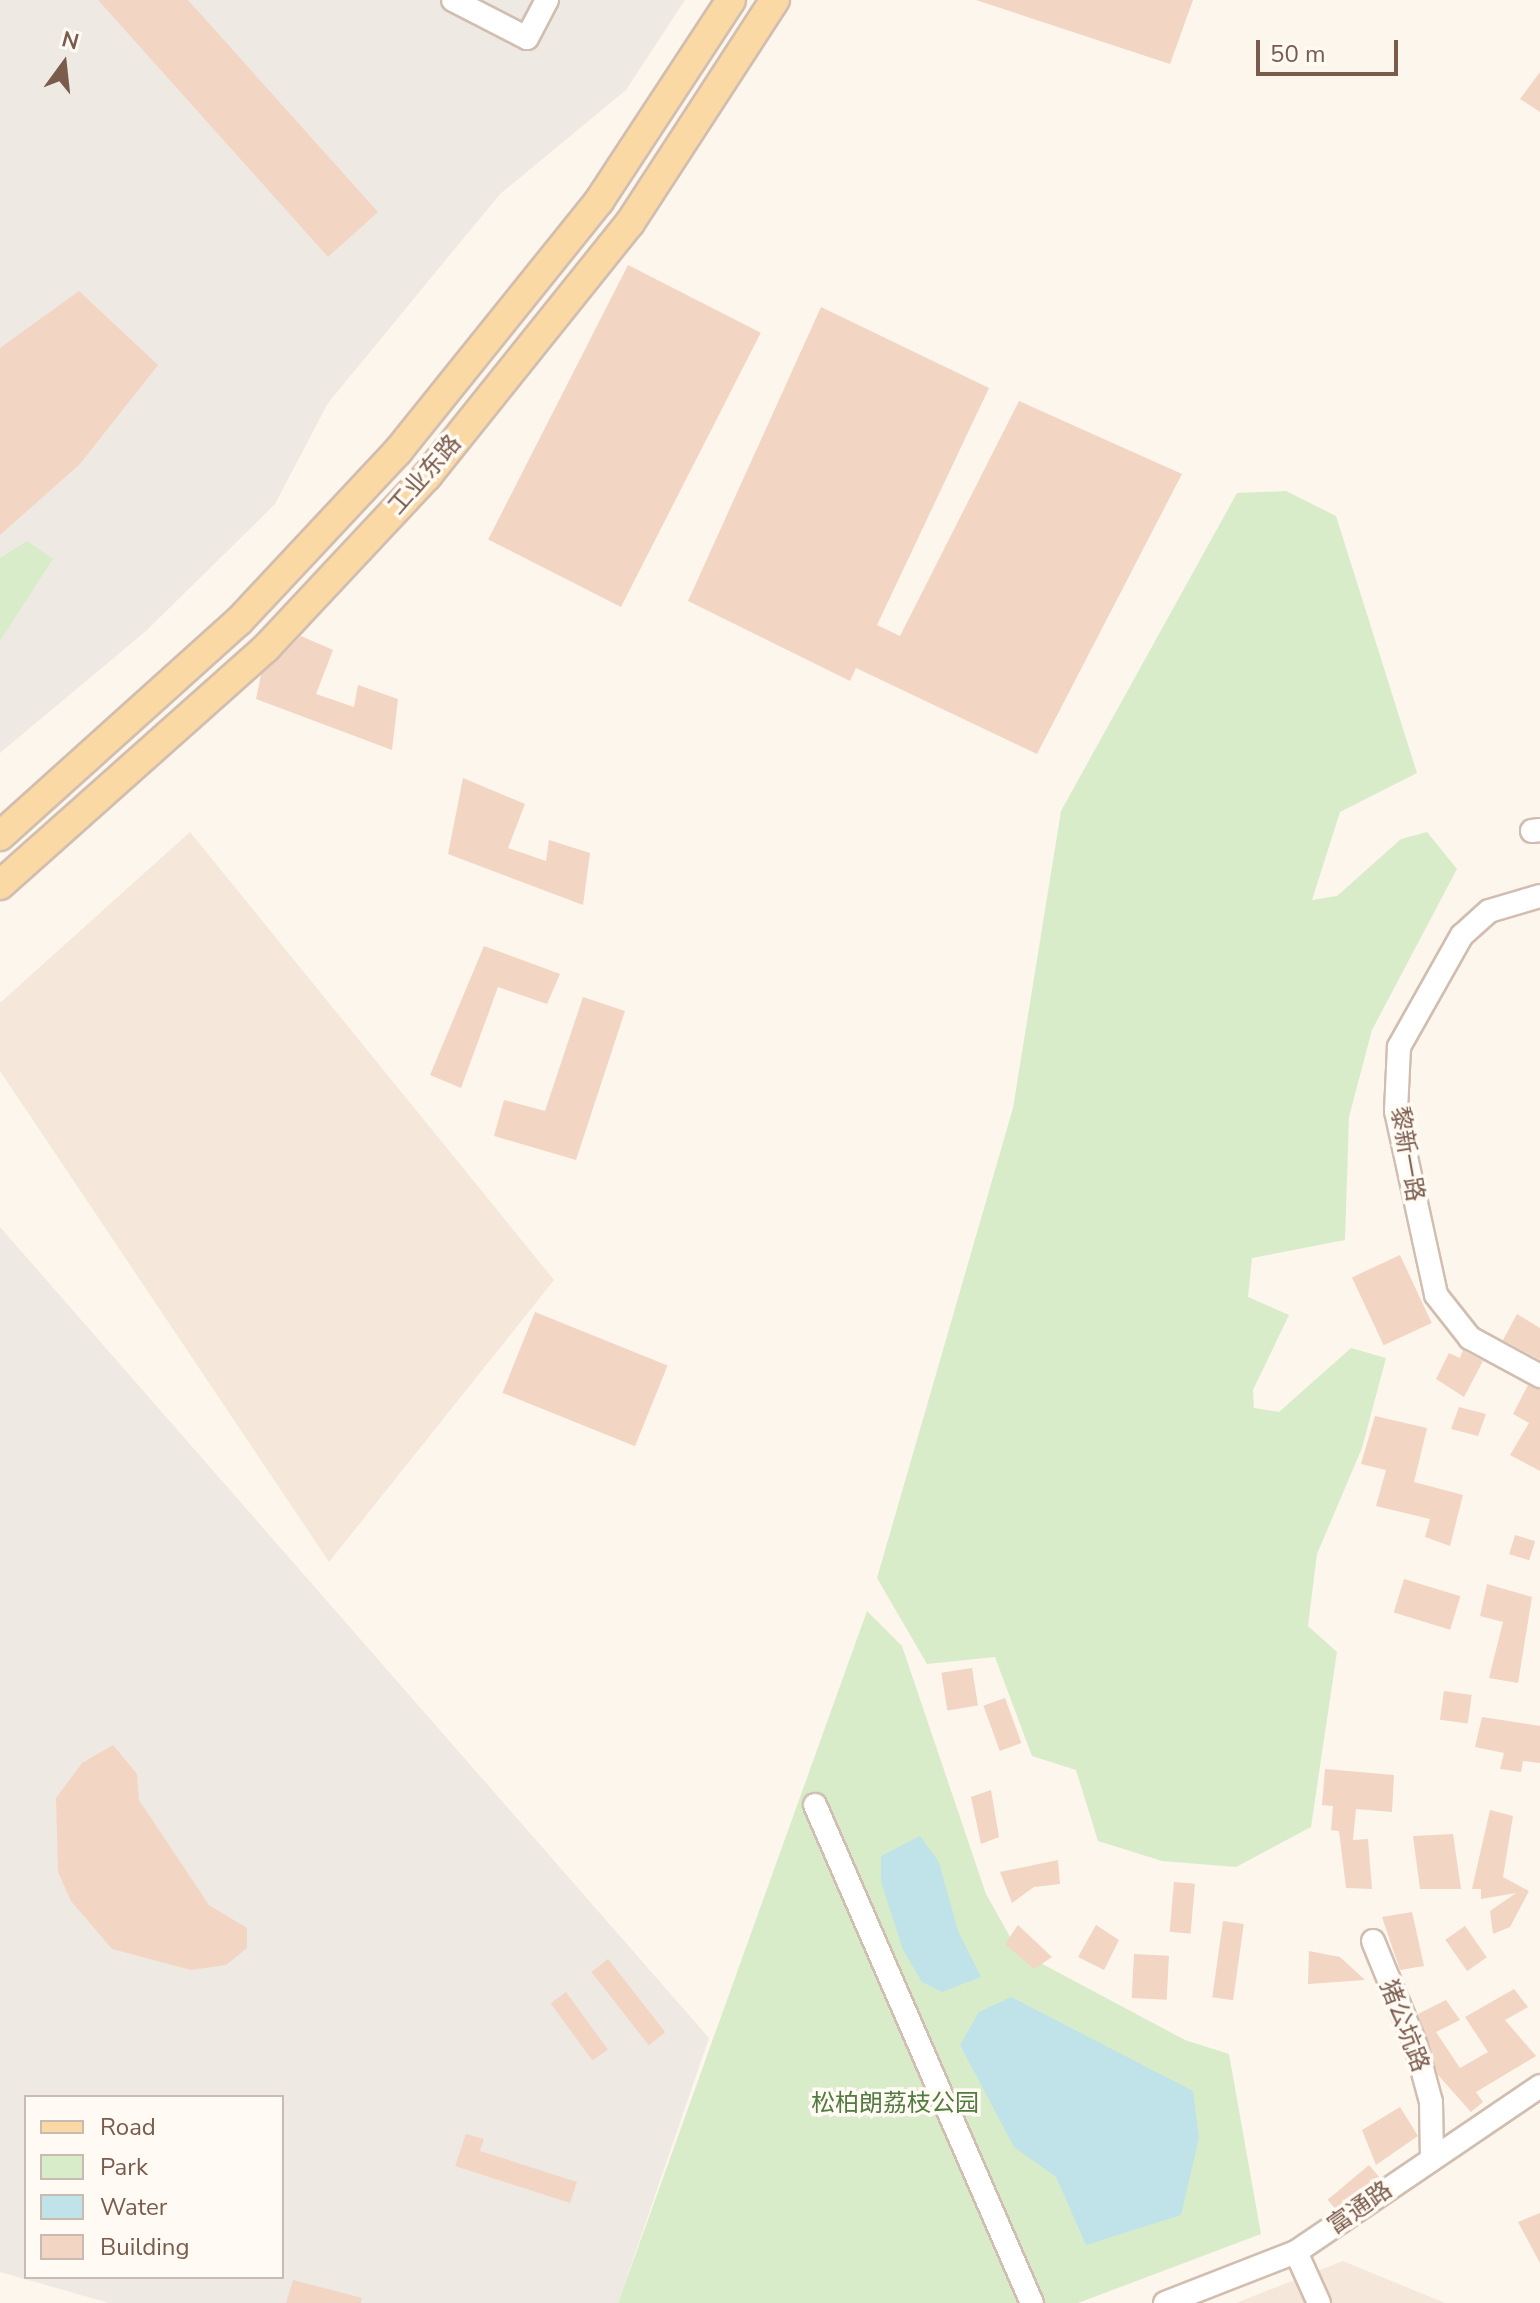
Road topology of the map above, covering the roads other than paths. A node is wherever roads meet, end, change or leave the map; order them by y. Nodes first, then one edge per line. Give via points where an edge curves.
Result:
1 (453, 0) edge
2 (547, 0) edge
3 (731, 0) edge
4 (775, 0) edge
5 (0, 836) edge
6 (0, 885) edge
7 (1540, 896) edge
8 (1540, 1376) edge
9 (815, 1805) dead end
10 (1373, 1941) dead end
11 (1540, 2086) edge
12 (1432, 2159) junction
13 (1296, 2252) junction
14 (1032, 2303) edge
15 (1165, 2303) edge
16 (1319, 2303) edge

1 - 2 street via 527,38
3 - 5 main road, 工业东路 via 599,201 398,451 239,621
4 - 6 main road, 工业东路 via 630,223 427,476 266,648
7 - 8 street, 黎新一路 via 1489,911 1462,935 1399,1047 1396,1111 1436,1295 1470,1338
9 - 14 street
10 - 12 street, 猪公坑路 via 1416,2043 1431,2102
11 - 12 street, 富通路
12 - 13 street, 富通路
13 - 15 street, 富通路
13 - 16 street

